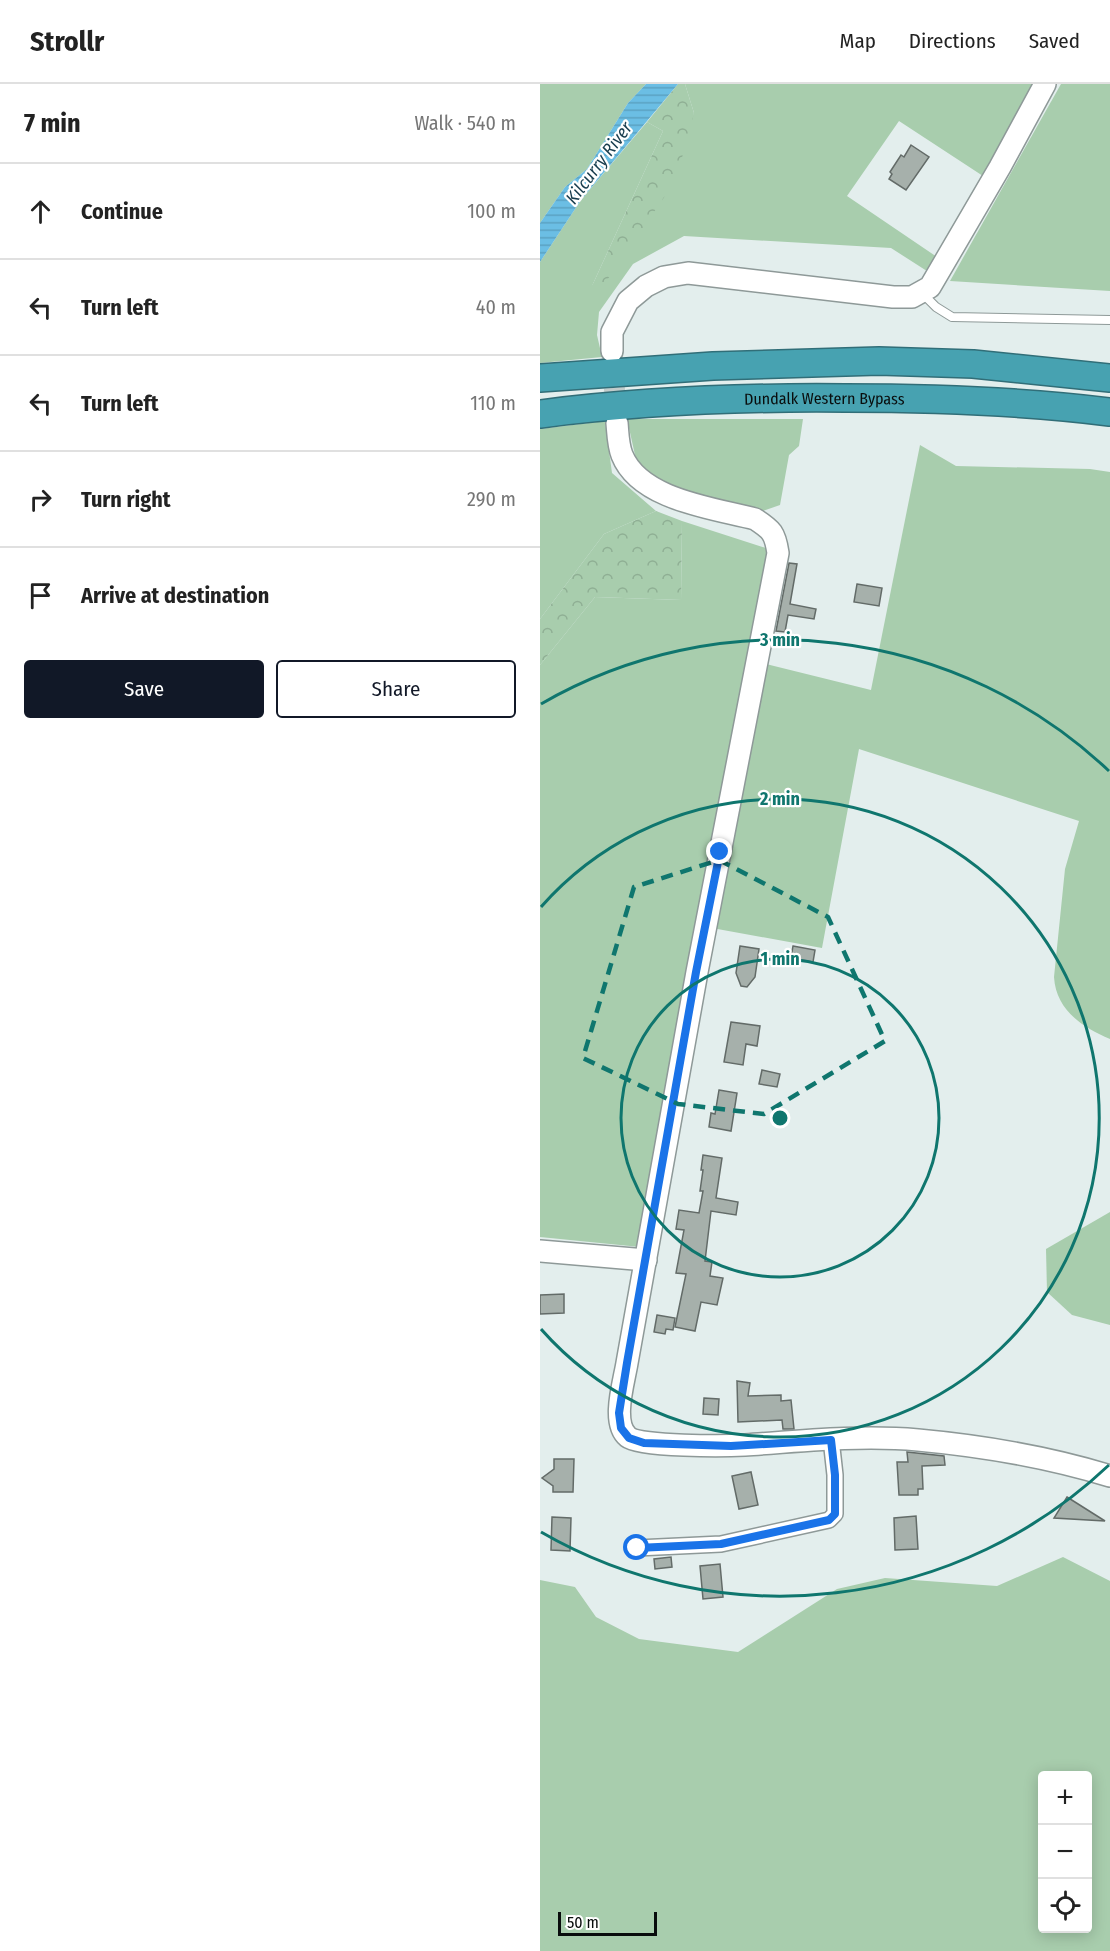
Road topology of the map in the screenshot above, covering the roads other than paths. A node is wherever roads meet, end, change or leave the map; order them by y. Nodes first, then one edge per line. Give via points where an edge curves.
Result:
1 (1046, 84) edge
2 (917, 294) junction
3 (1110, 320) edge
4 (612, 351) tunnel mouth
5 (540, 378) edge
6 (1110, 378) edge
7 (1110, 412) edge
8 (540, 414) edge
9 (617, 423) tunnel mouth
10 (540, 1251) edge
11 (646, 1260) junction
12 (831, 1440) junction
13 (1110, 1476) edge
14 (637, 1548) dead end

1 - 2 street via 936,278 930,287
2 - 3 lane via 952,317
2 - 4 street via 892,297 688,273 664,277 628,301 612,332
5 - 6 highway, Dundalk Western Bypass via 713,366 879,361 973,364
7 - 8 highway, Dundalk Western Bypass via 1022,403 779,397 598,406
9 - 11 street via 622,457 634,475 665,494 755,519 776,536 778,553 696,972
10 - 11 street
11 - 12 street via 619,1413 621,1428 629,1438 644,1443 731,1446
12 - 13 street via 916,1440 1009,1451
12 - 14 street via 835,1514 829,1520 721,1544

